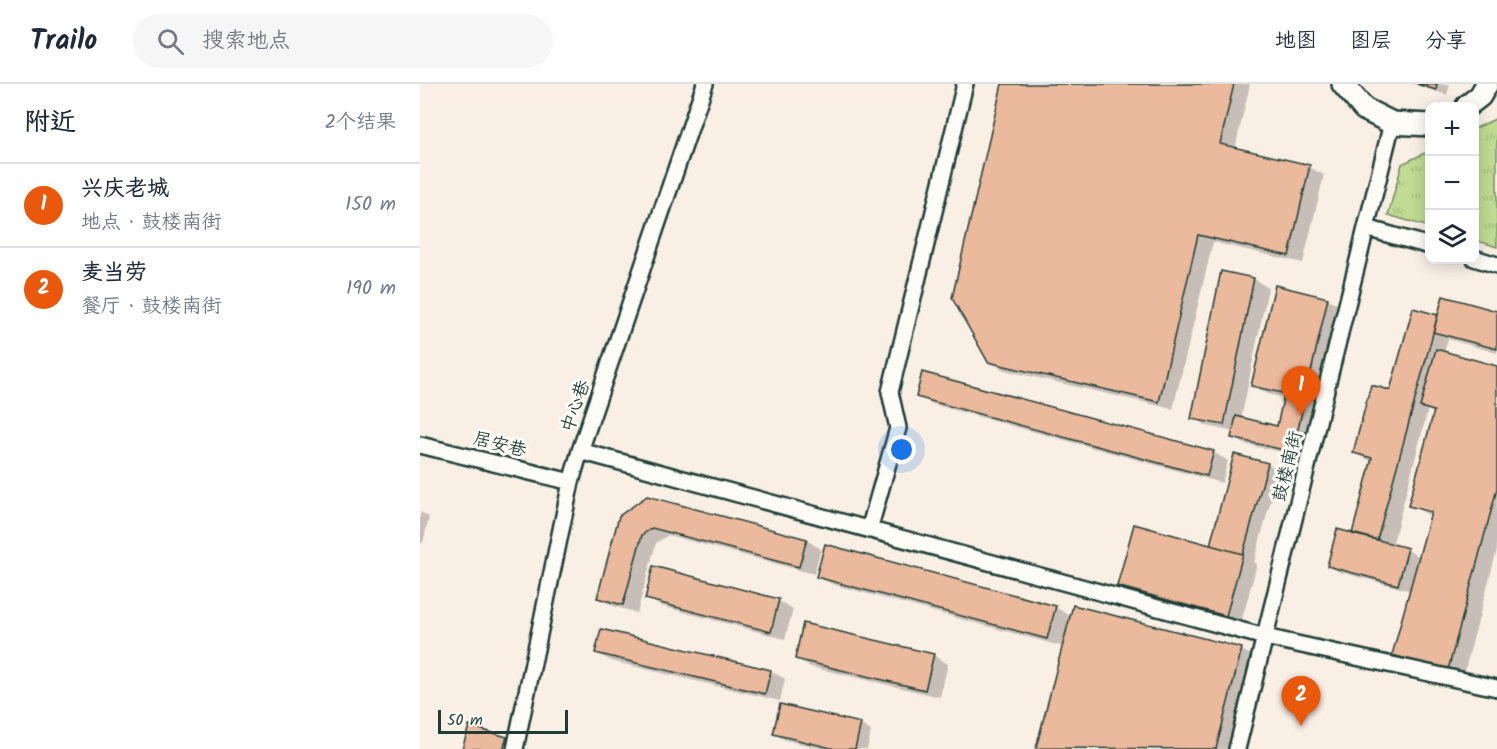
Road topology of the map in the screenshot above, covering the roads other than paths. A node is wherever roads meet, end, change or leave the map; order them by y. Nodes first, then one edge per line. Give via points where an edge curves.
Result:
1 (705, 84) edge
2 (965, 84) edge
3 (1344, 84) edge
4 (1487, 84) edge
5 (1472, 102) edge
6 (1392, 123) junction
7 (1425, 124) edge
8 (1366, 228) junction
9 (1425, 245) edge
10 (1479, 260) edge
11 (1497, 265) edge
12 (420, 445) edge
13 (580, 452) junction
14 (571, 482) junction
15 (869, 530) junction
16 (1265, 637) junction
17 (1497, 688) edge
18 (515, 749) edge
19 (1237, 749) edge

1 - 13 street, 中心巷
2 - 15 street via 890,392 898,428
3 - 6 main road via 1364,109
4 - 5 main road
6 - 7 main road
6 - 8 street, 鼓楼南街
8 - 9 street
8 - 16 street, 鼓楼南街
10 - 11 street
12 - 14 street, 居安巷
13 - 14 street, 中心巷
13 - 15 street
14 - 18 street, 中心巷
15 - 16 street
16 - 17 street
16 - 19 street, 鼓楼南街

